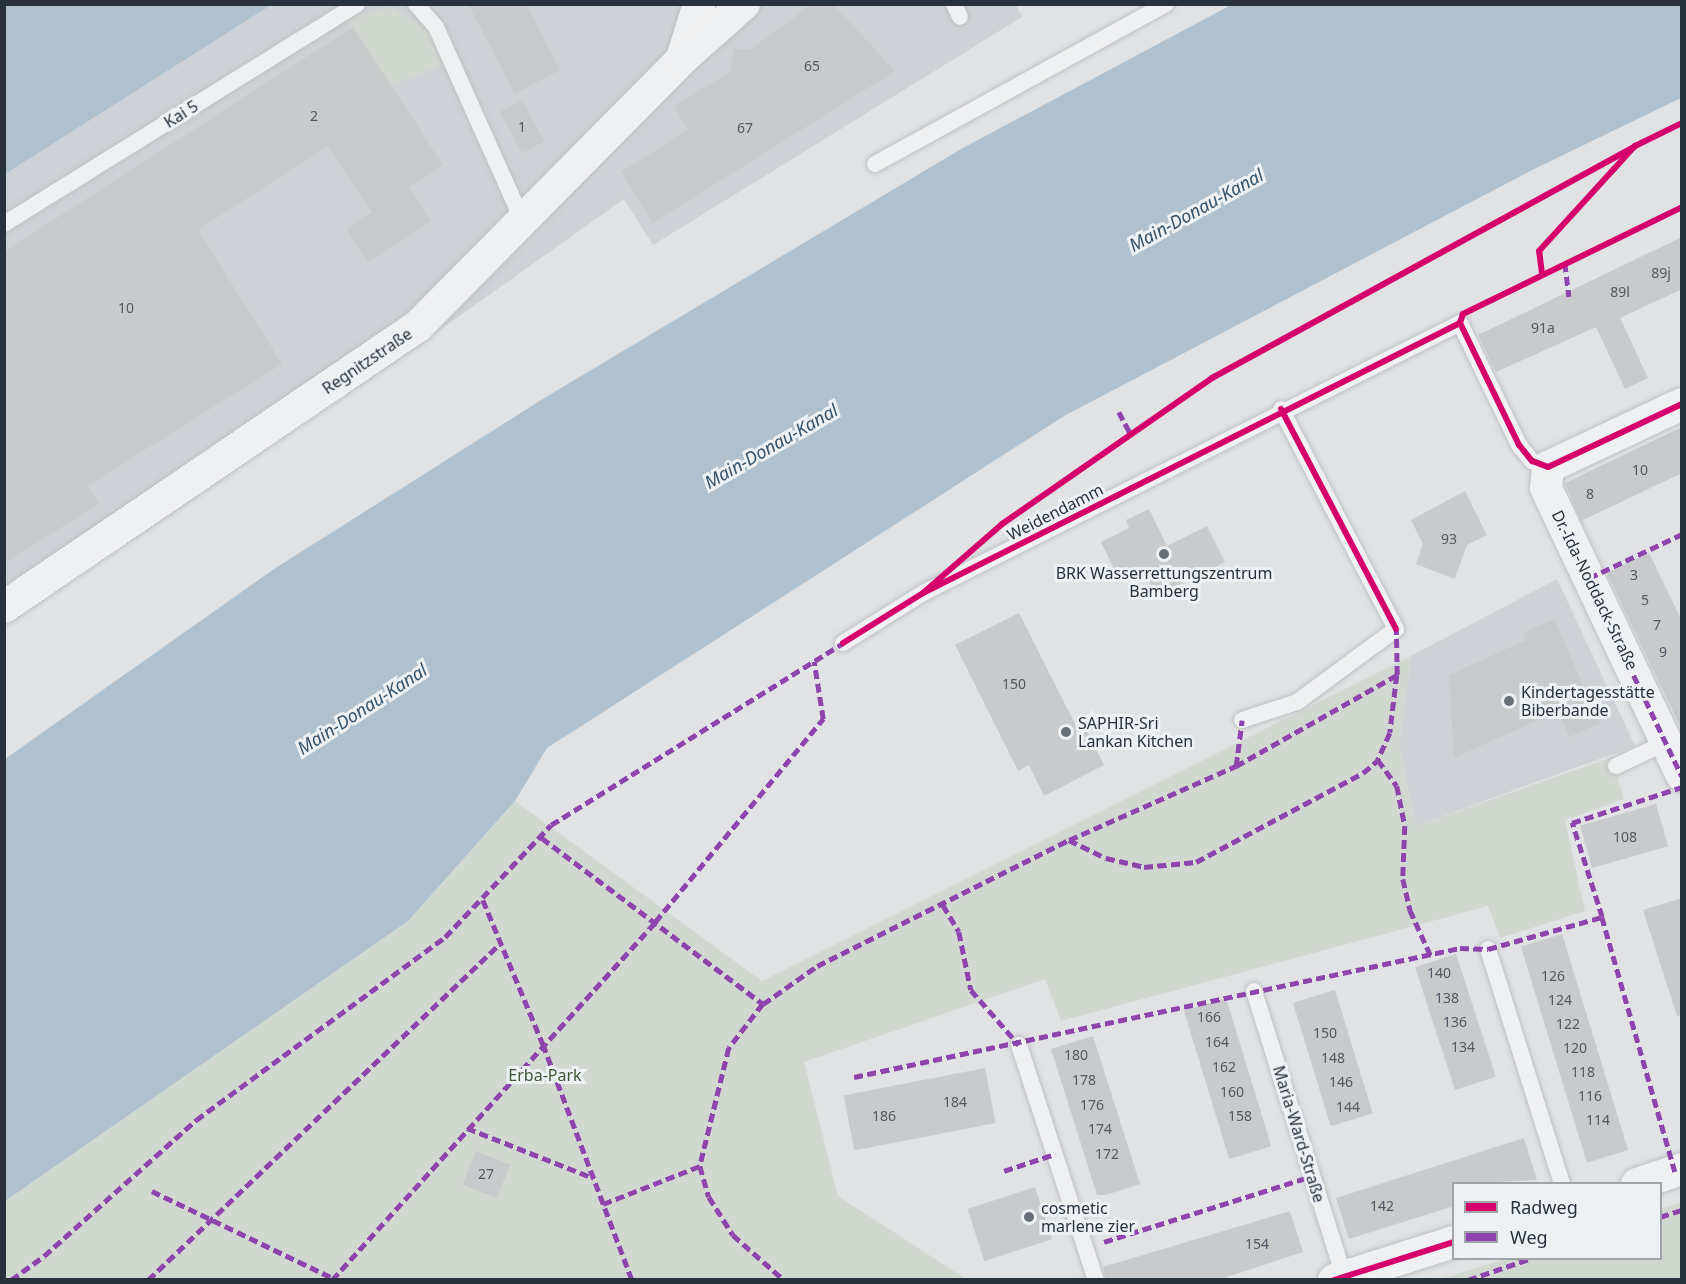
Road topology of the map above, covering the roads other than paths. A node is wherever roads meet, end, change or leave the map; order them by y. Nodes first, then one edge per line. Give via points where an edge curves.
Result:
1 (357, 4) edge
2 (416, 4) edge
3 (699, 4) edge
4 (744, 4) edge
5 (1166, 4) edge
6 (1154, 9) edge
7 (682, 59) junction
8 (875, 164) dead end
9 (4, 224) edge
10 (524, 224) junction
11 (1682, 404) edge
12 (1281, 409) junction
13 (1548, 467) junction
14 (4, 607) edge
15 (843, 643) dead end
16 (1242, 720) dead end
17 (1667, 742) junction
18 (1616, 766) dead end
19 (1682, 777) edge
20 (1488, 949) dead end
21 (1254, 991) dead end
22 (1019, 1045) dead end
23 (1682, 1169) edge
24 (1561, 1182) edge
25 (1643, 1182) edge
26 (1452, 1243) edge
27 (1339, 1278) edge
28 (1096, 1280) edge

1 - 9 lane, Kai 5
2 - 10 lane via 436,27
3 - 7 street, Regnitzstraße
4 - 7 street, Regnitzstraße
5 - 6 lane
6 - 8 lane
7 - 10 street, Regnitzstraße
10 - 14 street, Regnitzstraße via 418,326
11 - 13 street
12 - 13 lane, Weidendamm via 1460,323 1519,445 1532,461
12 - 15 lane, Weidendamm via 923,593
12 - 16 lane via 1396,629 1298,702
13 - 17 street, Dr.-Ida-Noddack-Straße via 1546,488
17 - 18 lane
17 - 19 street, Dr.-Ida-Noddack-Straße
20 - 24 lane
21 - 27 lane, Maria-Ward-Straße
22 - 28 lane
23 - 25 street
26 - 27 street, Maria-Ward-Straße

